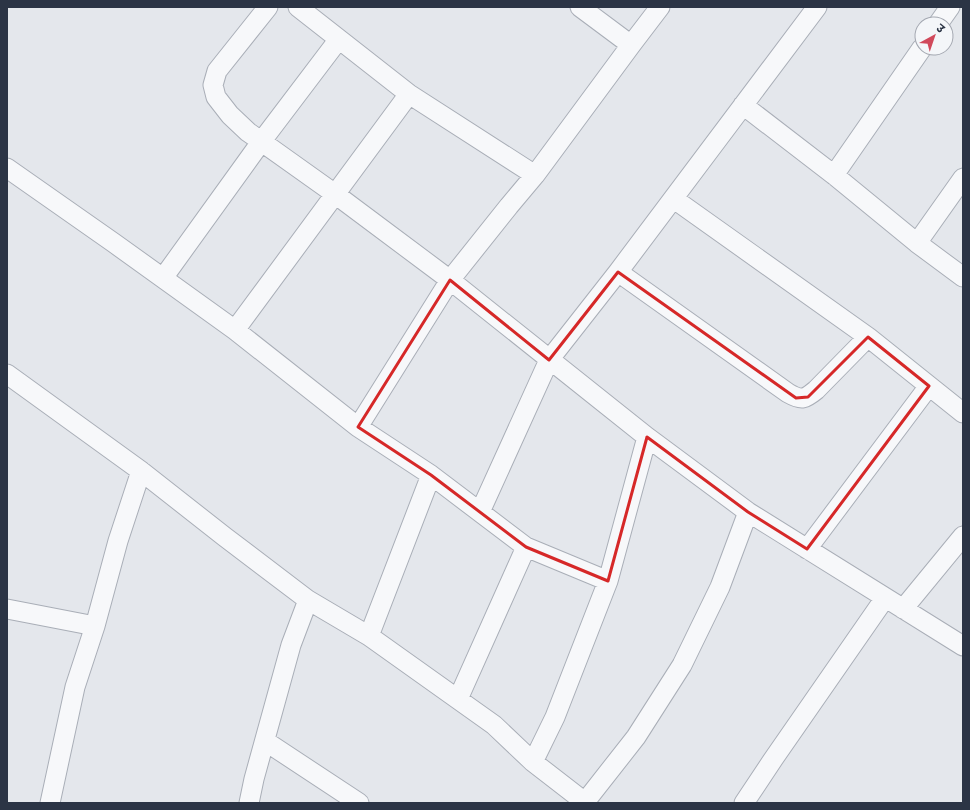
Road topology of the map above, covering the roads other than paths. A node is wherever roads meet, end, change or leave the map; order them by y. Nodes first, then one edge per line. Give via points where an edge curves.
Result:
1 (268, 7) edge
2 (298, 7) edge
3 (580, 7) edge
4 (660, 7) edge
5 (817, 7) edge
6 (950, 7) edge
7 (944, 16) edge
8 (339, 39) junction
9 (631, 45) junction
10 (916, 56) edge
11 (409, 94) junction
12 (743, 104) junction
13 (261, 142) junction
14 (7, 168) edge
15 (535, 175) junction
16 (834, 175) junction
17 (963, 178) edge
18 (335, 194) junction
19 (674, 198) junction
20 (917, 243) junction
21 (618, 272) junction
22 (963, 277) edge
23 (162, 278) junction
24 (450, 280) junction
25 (235, 330) junction
26 (868, 337) junction
27 (549, 360) junction
28 (7, 374) edge
29 (929, 386) junction
30 (963, 413) edge
31 (358, 427) junction
32 (647, 437) junction
33 (141, 471) junction
34 (431, 475) junction
35 (480, 512) junction
36 (748, 512) junction
37 (963, 536) edge
38 (526, 547) junction
39 (807, 549) junction
40 (608, 581) junction
41 (885, 598) junction
42 (308, 600) junction
43 (7, 609) edge
44 (903, 609) junction
45 (95, 626) junction
46 (369, 636) junction
47 (963, 646) edge
48 (458, 699) junction
49 (265, 741) junction
50 (533, 762) junction
51 (50, 803) edge
52 (249, 803) edge
53 (359, 803) edge
54 (586, 803) edge
55 (744, 803) edge

1 - 13 street via 217,70 213,85 216,97 230,115
2 - 8 street
3 - 9 street
4 - 9 street
5 - 12 street
6 - 7 street
8 - 11 street
8 - 13 street
9 - 15 street
10 - 16 street
11 - 15 street
11 - 18 street
12 - 16 street
12 - 19 street
13 - 18 street
13 - 23 street
14 - 23 street
15 - 24 street
16 - 20 street
17 - 20 street
18 - 24 street
18 - 25 street
19 - 21 street
19 - 26 street
20 - 22 street
21 - 26 street via 796,398 808,397
21 - 27 street
23 - 25 street
24 - 27 street
24 - 31 street
25 - 31 street
26 - 29 street
27 - 32 street
27 - 35 street
28 - 33 street
29 - 30 street
29 - 39 street
31 - 34 street
32 - 36 street
32 - 40 street
33 - 42 street
33 - 45 street via 118,541
34 - 35 street
34 - 46 street
35 - 38 street
36 - 39 street
36 - 54 street via 720,586 682,665 636,737
37 - 44 street
38 - 40 street
38 - 48 street
39 - 41 street
40 - 50 street via 555,718
41 - 44 street
41 - 55 street
42 - 46 street
42 - 49 street via 291,645
43 - 45 street
44 - 47 street
45 - 51 street via 75,687
46 - 48 street
48 - 50 street via 494,725
49 - 52 street
49 - 53 street
50 - 54 street

